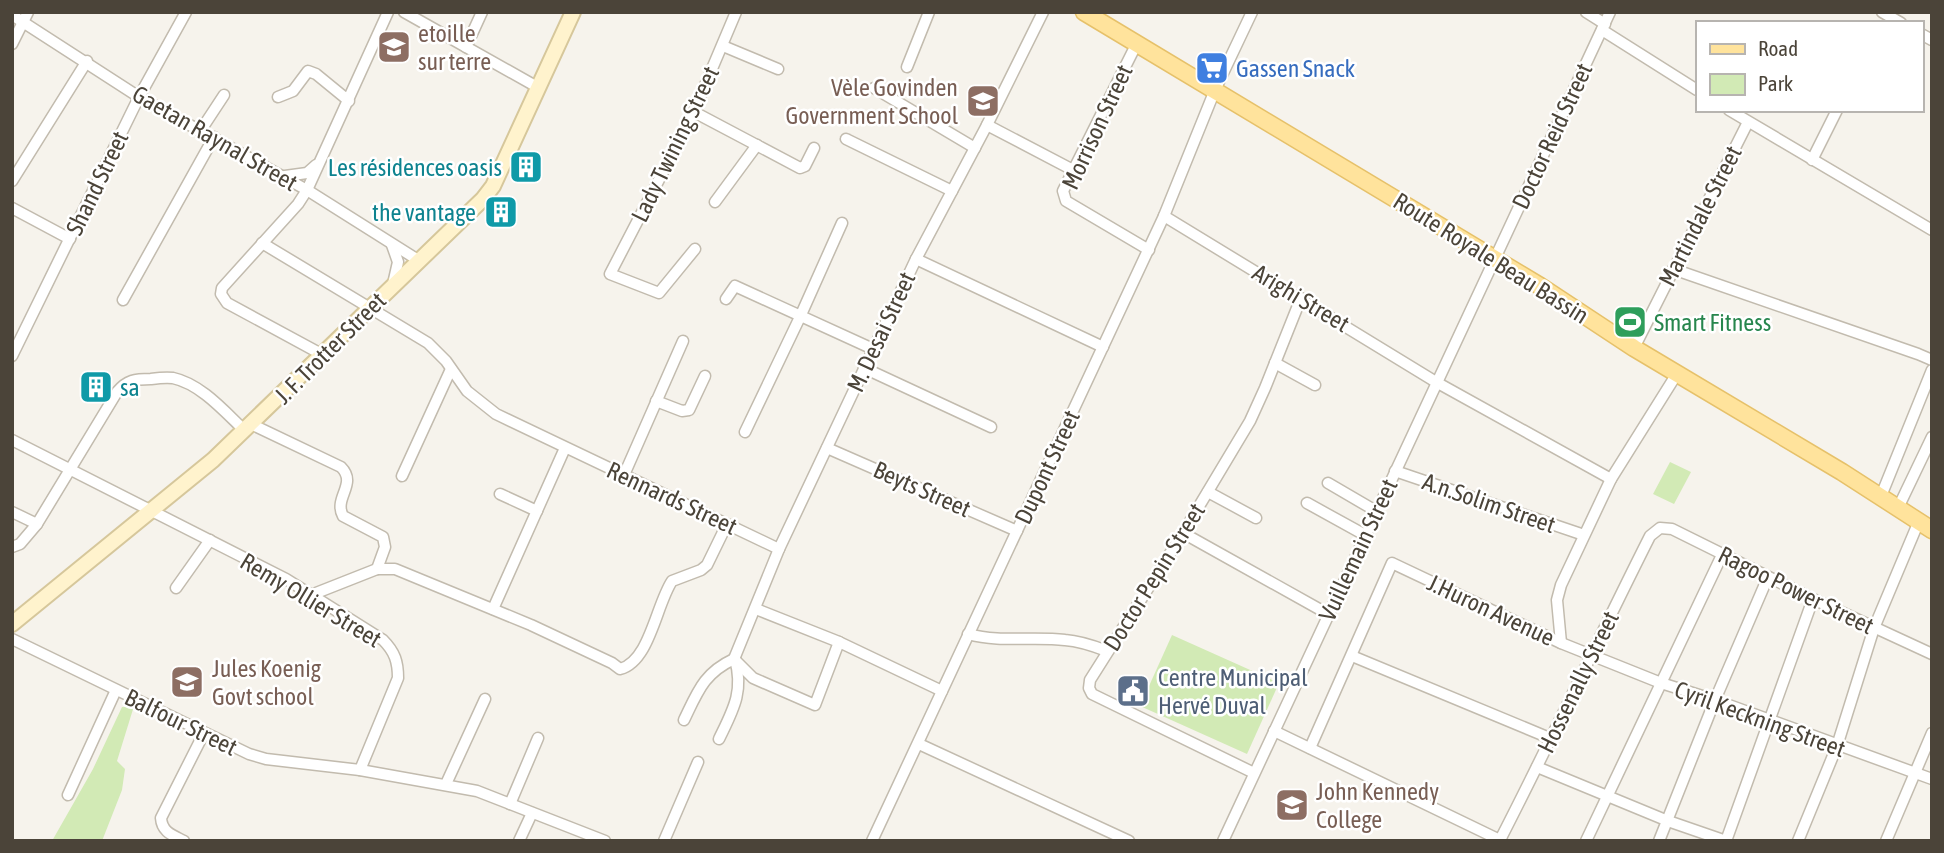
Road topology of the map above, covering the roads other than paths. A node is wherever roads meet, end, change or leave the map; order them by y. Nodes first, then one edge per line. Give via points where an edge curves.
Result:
1 (186, 12) edge
2 (388, 12) edge
3 (404, 12) edge
4 (482, 12) edge
5 (573, 12) edge
6 (736, 12) edge
7 (929, 12) edge
8 (1042, 12) edge
9 (1084, 12) edge
10 (1252, 12) edge
11 (1586, 12) edge
12 (1610, 12) edge
13 (12, 15) edge
14 (26, 17) edge
15 (1604, 27) junction
16 (1137, 43) junction
17 (12, 44) edge
18 (723, 46) junction
19 (466, 47) junction
20 (87, 61) junction
21 (907, 68) dead end
22 (778, 69) dead end
23 (539, 88) junction
24 (874, 88) dead end
25 (1696, 89) edge
26 (1215, 90) junction
27 (224, 95) dead end
28 (139, 97) junction
29 (278, 97) dead end
30 (349, 100) junction
31 (694, 112) junction
32 (1732, 112) edge
33 (1837, 112) edge
34 (1748, 122) junction
35 (987, 125) junction
36 (201, 130) junction
37 (214, 137) junction
38 (846, 139) dead end
39 (757, 145) junction
40 (814, 148) dead end
41 (975, 148) junction
42 (322, 159) junction
43 (1812, 160) junction
44 (1073, 170) junction
45 (281, 176) junction
46 (12, 181) edge
47 (307, 190) junction
48 (952, 191) junction
49 (715, 202) dead end
50 (12, 208) edge
51 (1164, 216) junction
52 (842, 223) dead end
53 (1932, 230) edge
54 (69, 239) junction
55 (390, 242) junction
56 (262, 243) junction
57 (695, 249) dead end
58 (1149, 250) junction
59 (916, 259) junction
60 (1493, 259) junction
61 (418, 260) junction
62 (1673, 269) junction
63 (393, 285) junction
64 (1301, 298) junction
65 (726, 299) dead end
66 (123, 300) dead end
67 (370, 308) junction
68 (800, 317) junction
69 (683, 341) dead end
70 (15, 342) edge
71 (1103, 347) junction
72 (1634, 348) junction
73 (873, 349) junction
74 (323, 355) junction
75 (12, 356) edge
76 (1932, 360) edge
77 (1275, 363) junction
78 (451, 369) junction
79 (864, 369) junction
80 (1932, 370) edge
81 (1678, 372) junction
82 (705, 376) dead end
83 (1436, 382) junction
84 (1315, 385) dead end
85 (656, 401) junction
86 (248, 427) junction
87 (991, 427) dead end
88 (745, 432) dead end
89 (1932, 437) edge
90 (12, 440) edge
91 (827, 447) junction
92 (565, 449) junction
93 (70, 470) junction
94 (1395, 471) junction
95 (624, 475) junction
96 (402, 476) dead end
97 (1611, 479) junction
98 (1328, 483) dead end
99 (1208, 492) junction
100 (500, 494) dead end
101 (1881, 496) junction
102 (1307, 503) dead end
103 (1898, 508) junction
104 (153, 511) junction
105 (537, 511) junction
106 (1376, 511) junction
107 (12, 512) edge
108 (1256, 519) dead end
109 (37, 524) junction
110 (727, 524) junction
111 (1925, 525) edge
112 (1660, 527) joint
113 (1017, 531) junction
114 (1183, 533) junction
115 (1365, 535) junction
116 (1584, 535) junction
117 (210, 540) junction
118 (12, 547) edge
119 (779, 549) junction
120 (1722, 555) junction
121 (377, 569) junction
122 (1769, 577) junction
123 (176, 588) dead end
124 (311, 595) junction
125 (1813, 599) junction
126 (756, 608) junction
127 (493, 609) junction
128 (1328, 614) junction
129 (12, 624) edge
130 (1874, 628) junction
131 (968, 634) junction
132 (12, 639) edge
133 (839, 642) junction
134 (1561, 643) junction
135 (1107, 652) junction
136 (1590, 654) junction
137 (1932, 654) edge
138 (1352, 656) junction
139 (734, 659) junction
140 (1661, 683) junction
141 (116, 690) junction
142 (942, 691) junction
143 (485, 699) dead end
144 (1715, 700) junction
145 (684, 720) dead end
146 (1771, 720) junction
147 (1274, 732) junction
148 (204, 733) junction
149 (1932, 733) edge
150 (538, 738) dead end
151 (719, 739) dead end
152 (1552, 739) junction
153 (919, 744) junction
154 (1837, 746) junction
155 (1310, 748) junction
156 (698, 762) dead end
157 (1537, 767) junction
158 (360, 770) junction
159 (1254, 773) junction
160 (1915, 773) junction
161 (1932, 779) edge
162 (446, 784) junction
163 (68, 795) dead end
164 (1608, 796) junction
165 (510, 804) junction
166 (532, 813) junction
167 (1668, 821) junction
168 (1501, 840) edge
169 (184, 841) edge
170 (519, 841) edge
171 (604, 841) edge
172 (664, 841) edge
173 (872, 841) edge
174 (1129, 841) edge
175 (1223, 841) edge
176 (1586, 841) edge
177 (1659, 841) edge
178 (1726, 841) edge
179 (1798, 841) edge
180 (1886, 841) edge

1 - 28 street, Shand Street
2 - 30 street
3 - 19 street
4 - 19 street
5 - 23 street, J. F. Trotter Street
6 - 18 street, Lady Twining Street
7 - 21 street
8 - 35 street, M. Desai Street
9 - 16 main road, Route Royale Beau Bassin
10 - 26 street, Dupont Street
11 - 15 street
12 - 15 street, Doctor Reid Street
13 - 14 street, Gaetan Raynal Street
14 - 17 street
14 - 20 street, Gaetan Raynal Street
15 - 25 street
15 - 60 street, Doctor Reid Street
16 - 26 main road, Route Royale Beau Bassin
16 - 44 street, Morrison Street
18 - 22 street
18 - 31 street, Lady Twining Street
19 - 23 street
20 - 28 street, Gaetan Raynal Street
20 - 46 street
23 - 61 street, J. F. Trotter Street via 493,186
24 - 41 street
26 - 51 street, Dupont Street
26 - 60 main road, Route Royale Beau Bassin
27 - 36 street
28 - 36 street, Gaetan Raynal Street
28 - 54 street, Shand Street
29 - 30 street via 293,91 308,71
30 - 42 street
31 - 39 street
31 - 57 street, Lady Twining Street via 610,274 659,293
32 - 34 street
33 - 43 street
34 - 43 street
34 - 62 street, Martindale Street
35 - 41 street, M. Desai Street
35 - 44 street
36 - 37 street, Gaetan Raynal Street
37 - 45 street, Gaetan Raynal Street
37 - 66 street
38 - 48 street
39 - 40 street via 800,168
39 - 49 street
41 - 48 street, M. Desai Street
42 - 45 street via 307,173
42 - 47 street
43 - 53 street
44 - 58 street, Morrison Street via 1063,191 1066,201
45 - 47 street, Gaetan Raynal Street
47 - 55 street, Gaetan Raynal Street
47 - 56 street
48 - 59 street, M. Desai Street
50 - 54 street
51 - 58 street, Dupont Street
51 - 64 street, Arighi Street
52 - 68 street
54 - 70 street, Shand Street
55 - 61 street, Gaetan Raynal Street
55 - 63 street via 398,262
56 - 67 street, Rennards Street
56 - 74 street via 226,282 221,294 227,303
58 - 71 street, Dupont Street
59 - 71 street
59 - 73 street, M. Desai Street
60 - 72 main road, Route Royale Beau Bassin
60 - 83 street, Vuillemain Street
61 - 63 street, J. F. Trotter Street
62 - 72 street, Martindale Street
62 - 76 street
63 - 67 street, J. F. Trotter Street
64 - 77 street, Doctor Pepin Street
64 - 83 street, Arighi Street
65 - 68 street via 735,286
67 - 74 street, J. F. Trotter Street
67 - 78 street, Rennards Street via 428,343
68 - 73 street
68 - 88 street
69 - 85 street
70 - 75 street, Shand Street
71 - 113 street, Dupont Street
72 - 81 main road, Route Royale Beau Bassin
73 - 79 street, M. Desai Street
74 - 86 street, J. F. Trotter Street
77 - 84 street
77 - 99 street, Doctor Pepin Street via 1250,421
78 - 92 street, Rennards Street via 480,404
78 - 96 street
79 - 87 street
79 - 91 street, M. Desai Street
80 - 101 street
81 - 97 street
81 - 101 main road, Route Royale Beau Bassin
82 - 85 street via 689,410
83 - 94 street, Vuillemain Street
83 - 97 street, Arighi Street
85 - 95 street
86 - 93 street via 192,386 173,378 136,379 117,392
86 - 104 street, J. F. Trotter Street
86 - 121 street via 346,472 348,483 340,511 383,537 385,547
89 - 103 street
90 - 93 street, Remy Ollier Street
91 - 113 street, Beyts Street
91 - 119 street, M. Desai Street
92 - 95 street, Rennards Street
92 - 105 street
93 - 104 street, Remy Ollier Street
93 - 109 street
94 - 106 street, Vuillemain Street
94 - 116 street, A.n.Solim Street
95 - 110 street, Rennards Street
97 - 116 street
98 - 106 street
99 - 108 street
99 - 114 street, Doctor Pepin Street
100 - 105 street
101 - 103 main road, Route Royale Beau Bassin
102 - 115 street
103 - 111 main road, Route Royale Beau Bassin
104 - 117 street, Remy Ollier Street
104 - 129 street, J. F. Trotter Street
105 - 127 street
106 - 115 street, Vuillemain Street
107 - 109 street
109 - 118 street
110 - 119 street, Rennards Street
110 - 127 street via 707,565 672,581 642,650 620,669
111 - 130 street
112 - 120 street, Ragoo Power Street
112 - 136 street, Hossenally Street via 1650,536
113 - 131 street, Dupont Street
114 - 128 street
114 - 135 street, Doctor Pepin Street
115 - 128 street, Vuillemain Street
116 - 134 street via 1560,584
117 - 123 street
117 - 124 street, Remy Ollier Street
119 - 126 street, M. Desai Street
120 - 122 street, Ragoo Power Street
120 - 140 street
121 - 124 street
121 - 127 street via 406,571
122 - 125 street, Ragoo Power Street
122 - 144 street
124 - 158 street, Remy Ollier Street via 383,640 398,664 397,678
125 - 130 street, Ragoo Power Street
125 - 146 street
126 - 133 street
126 - 139 street, M. Desai Street
128 - 147 street, Vuillemain Street
130 - 137 street, Ragoo Power Street
130 - 154 street
131 - 135 street via 988,639 1064,639
131 - 142 street, Dupont Street
132 - 141 street, Balfour Street
133 - 139 street via 815,705 753,678
133 - 142 street
134 - 136 street, J.Huron Avenue
134 - 138 street, J.Huron Avenue via 1392,563
135 - 159 street, Doctor Pepin Street via 1090,680 1092,694
136 - 140 street, Cyril Keckning Street
136 - 152 street, Hossenally Street
138 - 152 street
138 - 155 street
139 - 145 street via 704,681
139 - 151 street via 739,690
140 - 144 street, Cyril Keckning Street
140 - 164 street
141 - 148 street, Balfour Street
141 - 163 street
142 - 153 street, Dupont Street
143 - 162 street
144 - 146 street, Cyril Keckning Street
144 - 167 street
146 - 154 street, Cyril Keckning Street
146 - 178 street
147 - 155 street
147 - 159 street, Vuillemain Street
148 - 158 street, Balfour Street via 266,759
148 - 169 street via 160,818 166,832
149 - 160 street
150 - 165 street
152 - 157 street, Hossenally Street
153 - 173 street, Dupont Street
153 - 174 street
154 - 160 street, Cyril Keckning Street
154 - 179 street
155 - 168 street
156 - 172 street
157 - 164 street
157 - 168 street, Hossenally Street
158 - 162 street, Balfour Street
159 - 175 street, Vuillemain Street
160 - 161 street, Cyril Keckning Street
160 - 180 street
162 - 165 street, Balfour Street
164 - 167 street
164 - 176 street
165 - 166 street, Balfour Street
166 - 170 street
166 - 171 street, Balfour Street
167 - 177 street
167 - 178 street

